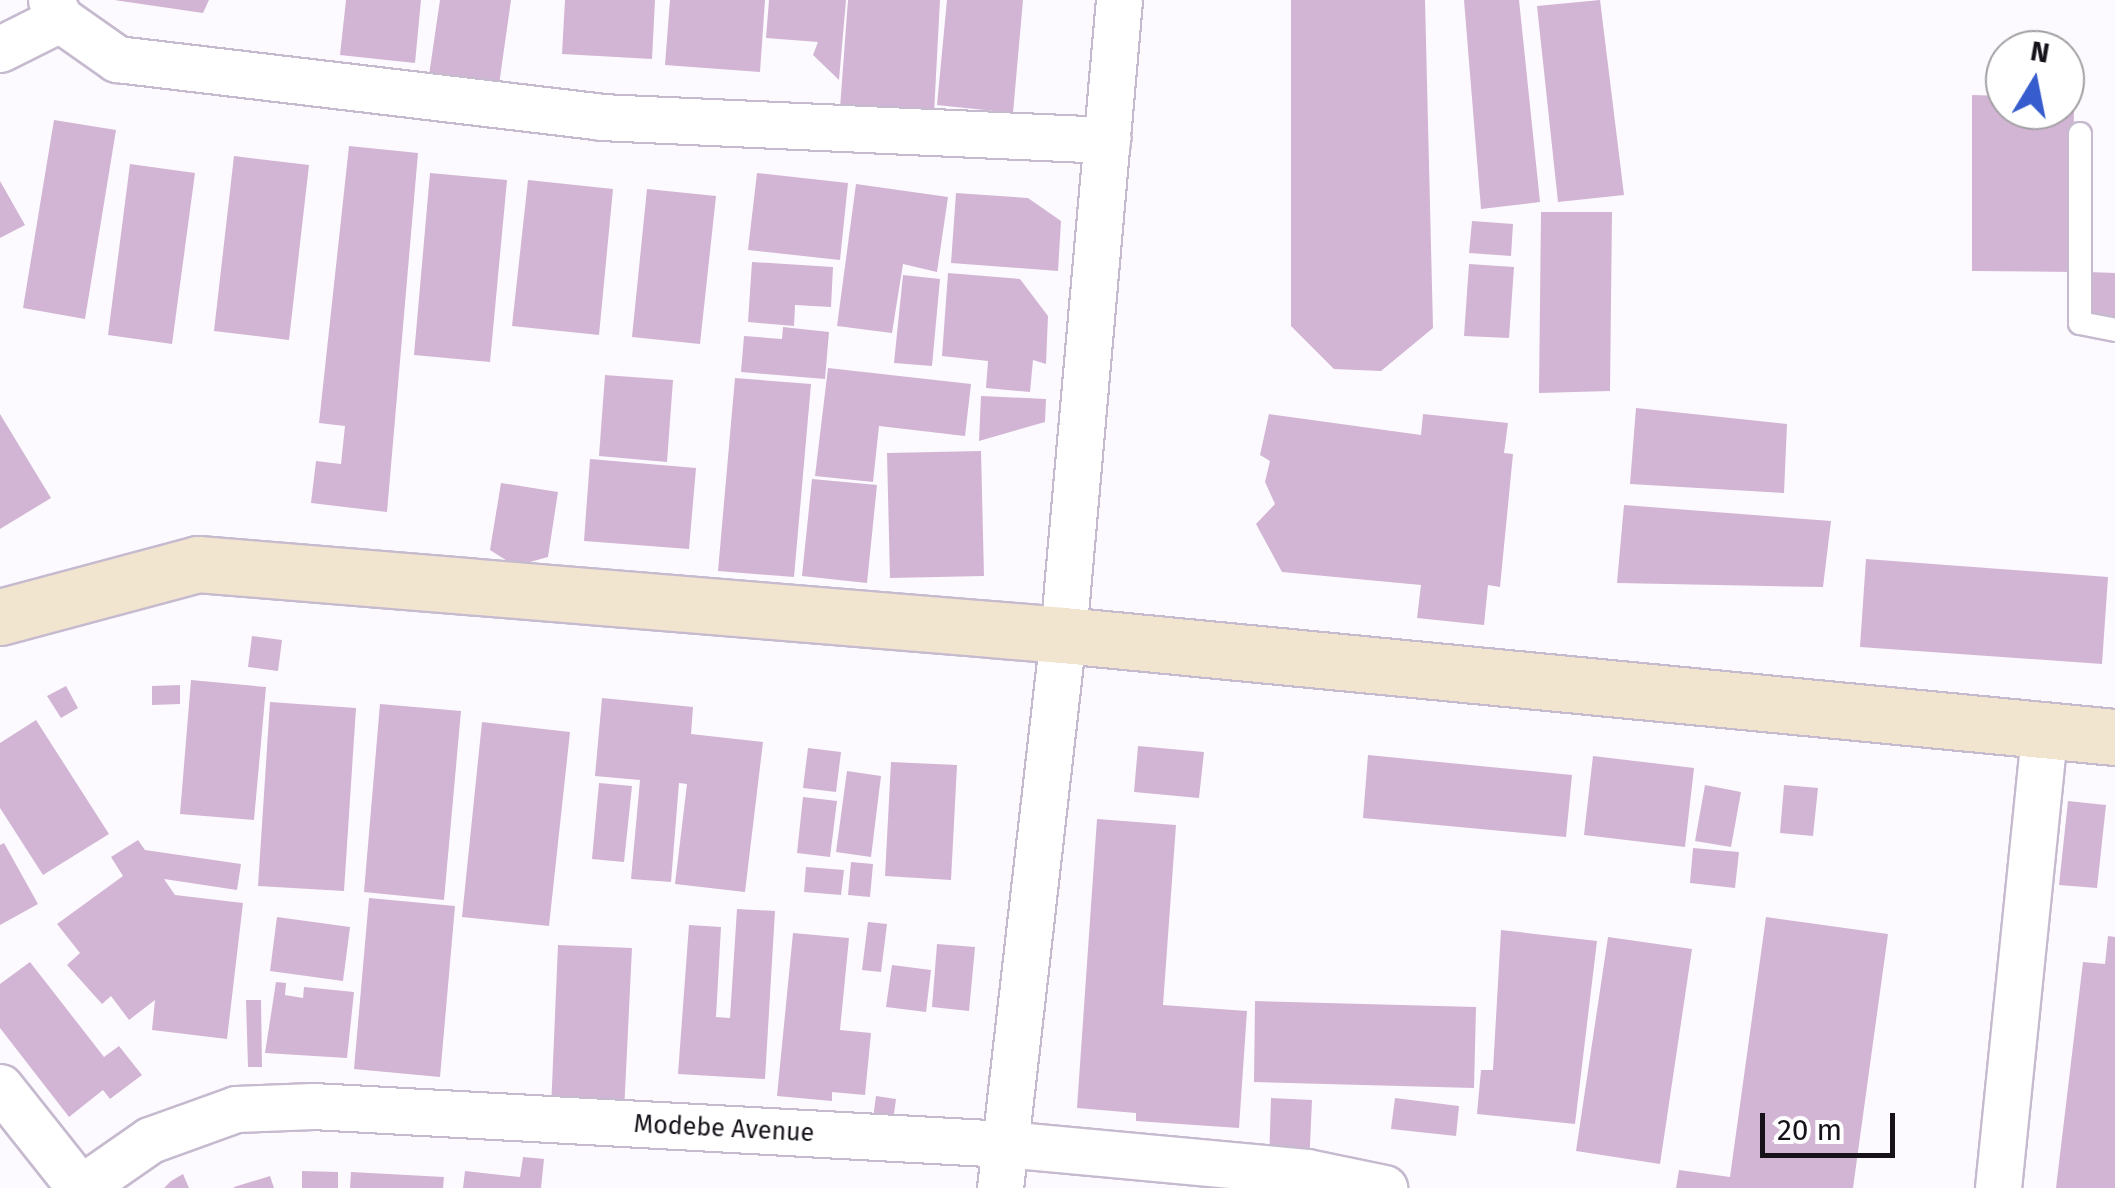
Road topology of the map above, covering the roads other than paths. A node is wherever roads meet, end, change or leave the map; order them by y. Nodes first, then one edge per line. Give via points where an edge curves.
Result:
1 (1119, 0) edge
2 (56, 10) edge
3 (0, 49) edge
4 (2080, 134) dead end
5 (1107, 140) junction
6 (2115, 330) edge
7 (0, 617) edge
8 (1062, 635) junction
9 (2044, 732) junction
10 (2115, 738) edge
11 (0, 1087) edge
12 (1002, 1166) edge
13 (81, 1188) edge
14 (1384, 1188) edge
15 (1998, 1188) edge

1 - 5 street
2 - 3 street
2 - 5 street via 117,59 582,115
4 - 6 lane via 2080,322
5 - 8 street
7 - 8 street via 198,564
8 - 9 street
8 - 12 street
9 - 10 street
9 - 15 street
11 - 13 street
12 - 13 street, Modebe Avenue via 313,1106 236,1108 150,1140
12 - 14 street, Modebe Avenue via 1307,1172

